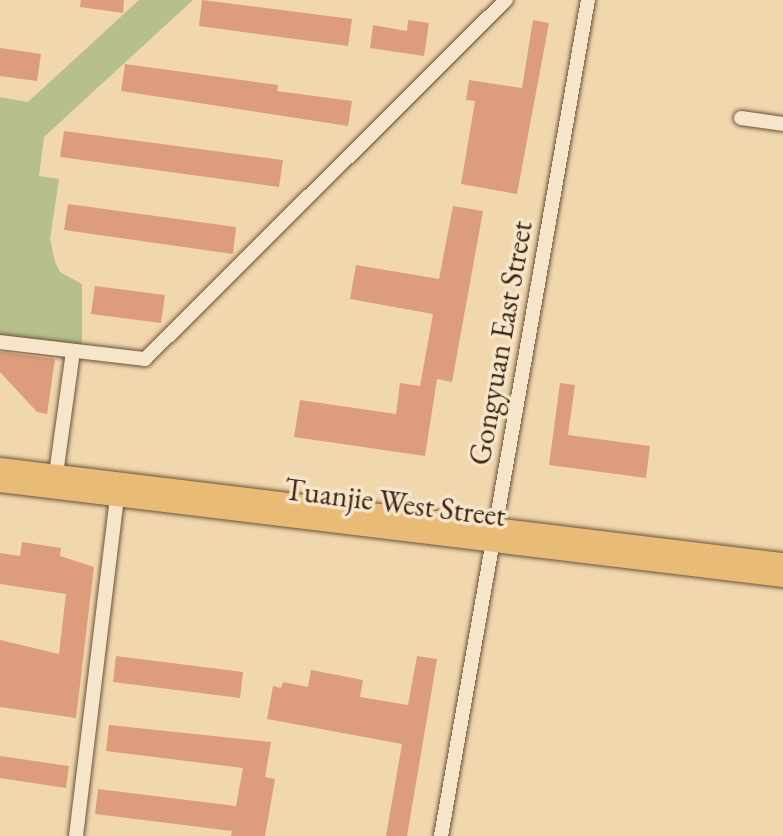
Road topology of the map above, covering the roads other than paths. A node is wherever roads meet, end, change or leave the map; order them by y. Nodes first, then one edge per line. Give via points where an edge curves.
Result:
1 (506, 0) edge
2 (588, 0) edge
3 (741, 118) dead end
4 (783, 124) edge
5 (0, 342) edge
6 (73, 352) junction
7 (0, 467) edge
8 (56, 474) junction
9 (0, 483) edge
10 (117, 497) junction
11 (493, 535) junction
12 (783, 562) edge
13 (783, 578) edge
14 (76, 836) edge
15 (441, 836) edge

1 - 6 street via 145,359
2 - 11 street, Gongyuan East Street
3 - 4 street
5 - 6 street
6 - 8 street
7 - 8 main road, Tuanjie West Street
8 - 11 main road, Tuanjie West Street
9 - 10 main road, Tuanjie West Street
10 - 11 main road, Tuanjie West Street
10 - 14 street
11 - 12 main road, Tuanjie West Street
11 - 13 main road, Tuanjie West Street
11 - 15 street, Gongyuan East Street

